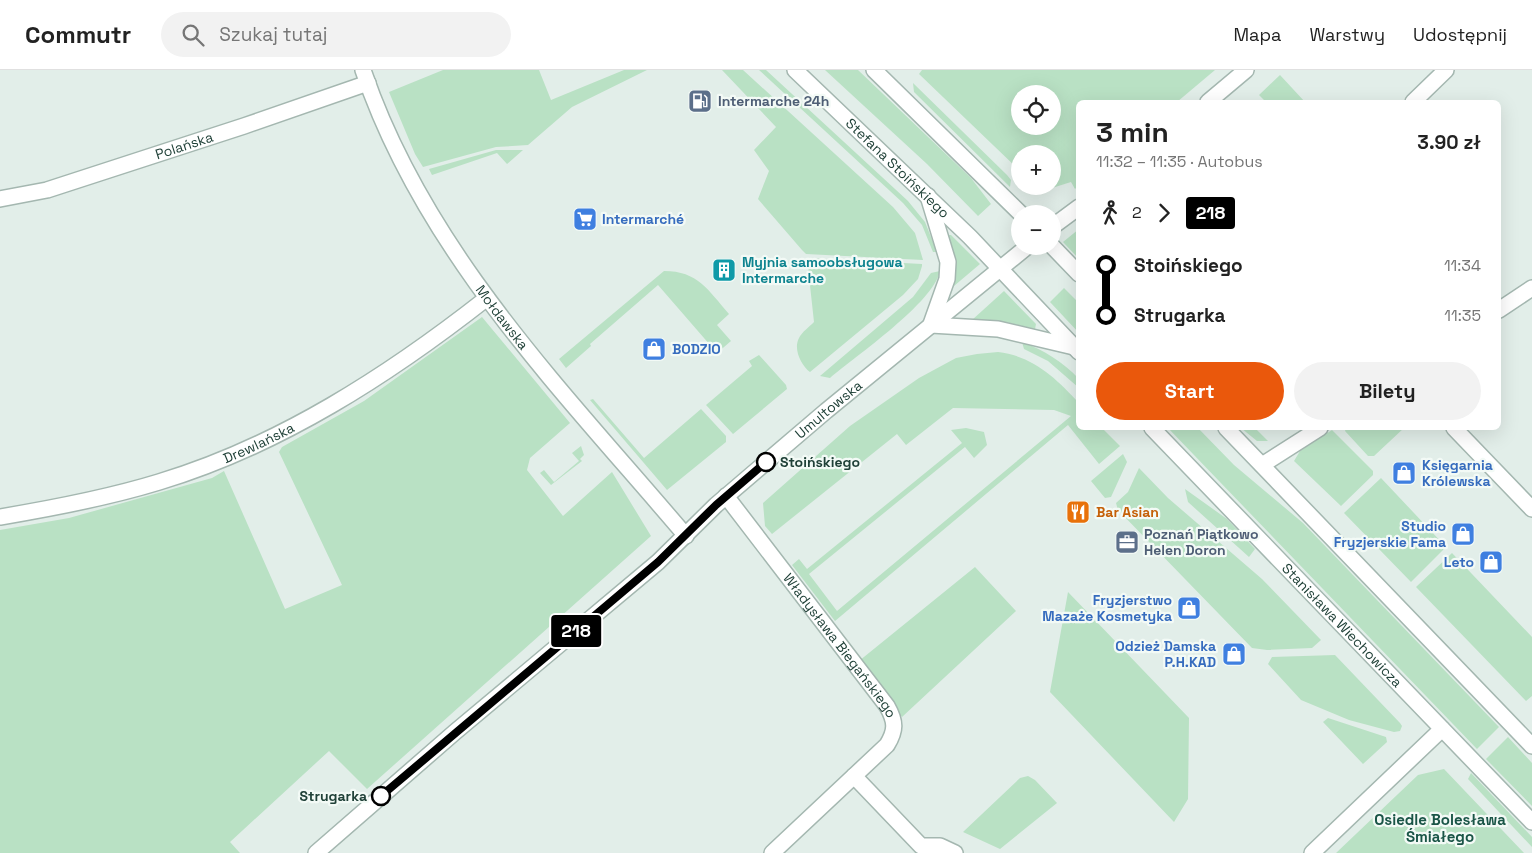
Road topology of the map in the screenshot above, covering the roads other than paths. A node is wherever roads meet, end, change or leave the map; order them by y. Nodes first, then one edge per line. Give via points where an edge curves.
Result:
1 (795, 70) edge
2 (874, 70) edge
3 (1246, 70) edge
4 (1446, 70) edge
5 (366, 76) edge
6 (1210, 100) edge
7 (1415, 100) edge
8 (928, 196) junction
9 (0, 199) edge
10 (1012, 205) edge
11 (1076, 208) edge
12 (1061, 220) edge
13 (1017, 255) edge
14 (1061, 255) edge
15 (1001, 268) junction
16 (1076, 271) edge
17 (1532, 288) edge
18 (487, 298) junction
19 (1501, 309) edge
20 (930, 325) junction
21 (1076, 349) edge
22 (1154, 430) edge
23 (1228, 430) edge
24 (1317, 430) edge
25 (1456, 430) edge
26 (1262, 465) junction
27 (726, 496) junction
28 (1532, 509) edge
29 (0, 517) edge
30 (686, 536) junction
31 (1442, 729) junction
32 (1532, 746) edge
33 (854, 776) junction
34 (1532, 822) edge
35 (316, 853) edge
36 (772, 853) edge
37 (955, 853) edge
38 (1312, 853) edge

1 - 8 street, Stefana Stoińskiego
2 - 10 street
3 - 6 street
4 - 7 street
5 - 9 street, Polańska via 244,126 57,187
5 - 18 street, Mołdawska via 401,160 426,208
8 - 15 street, Stefana Stoińskiego
8 - 20 street via 948,262 947,278
11 - 12 street
13 - 15 street, Umultowska
14 - 16 street
15 - 20 street, Umultowska
15 - 21 street
17 - 19 street
18 - 29 street, Drewlańska via 349,395 228,457 160,482 88,501
18 - 30 street, Mołdawska
20 - 21 street via 1006,330
20 - 27 street, Umultowska
22 - 31 street, Stanisława Wiechowicza
23 - 26 street
24 - 26 street
25 - 28 street
26 - 32 street
27 - 30 street, Umultowska
27 - 33 street, Władysława Biegańskiego via 895,720 894,733 887,745
30 - 35 street, Umultowska
31 - 34 street, Stanisława Wiechowicza
31 - 38 street
33 - 36 street, Władysława Biegańskiego
33 - 37 street via 921,846 940,846

